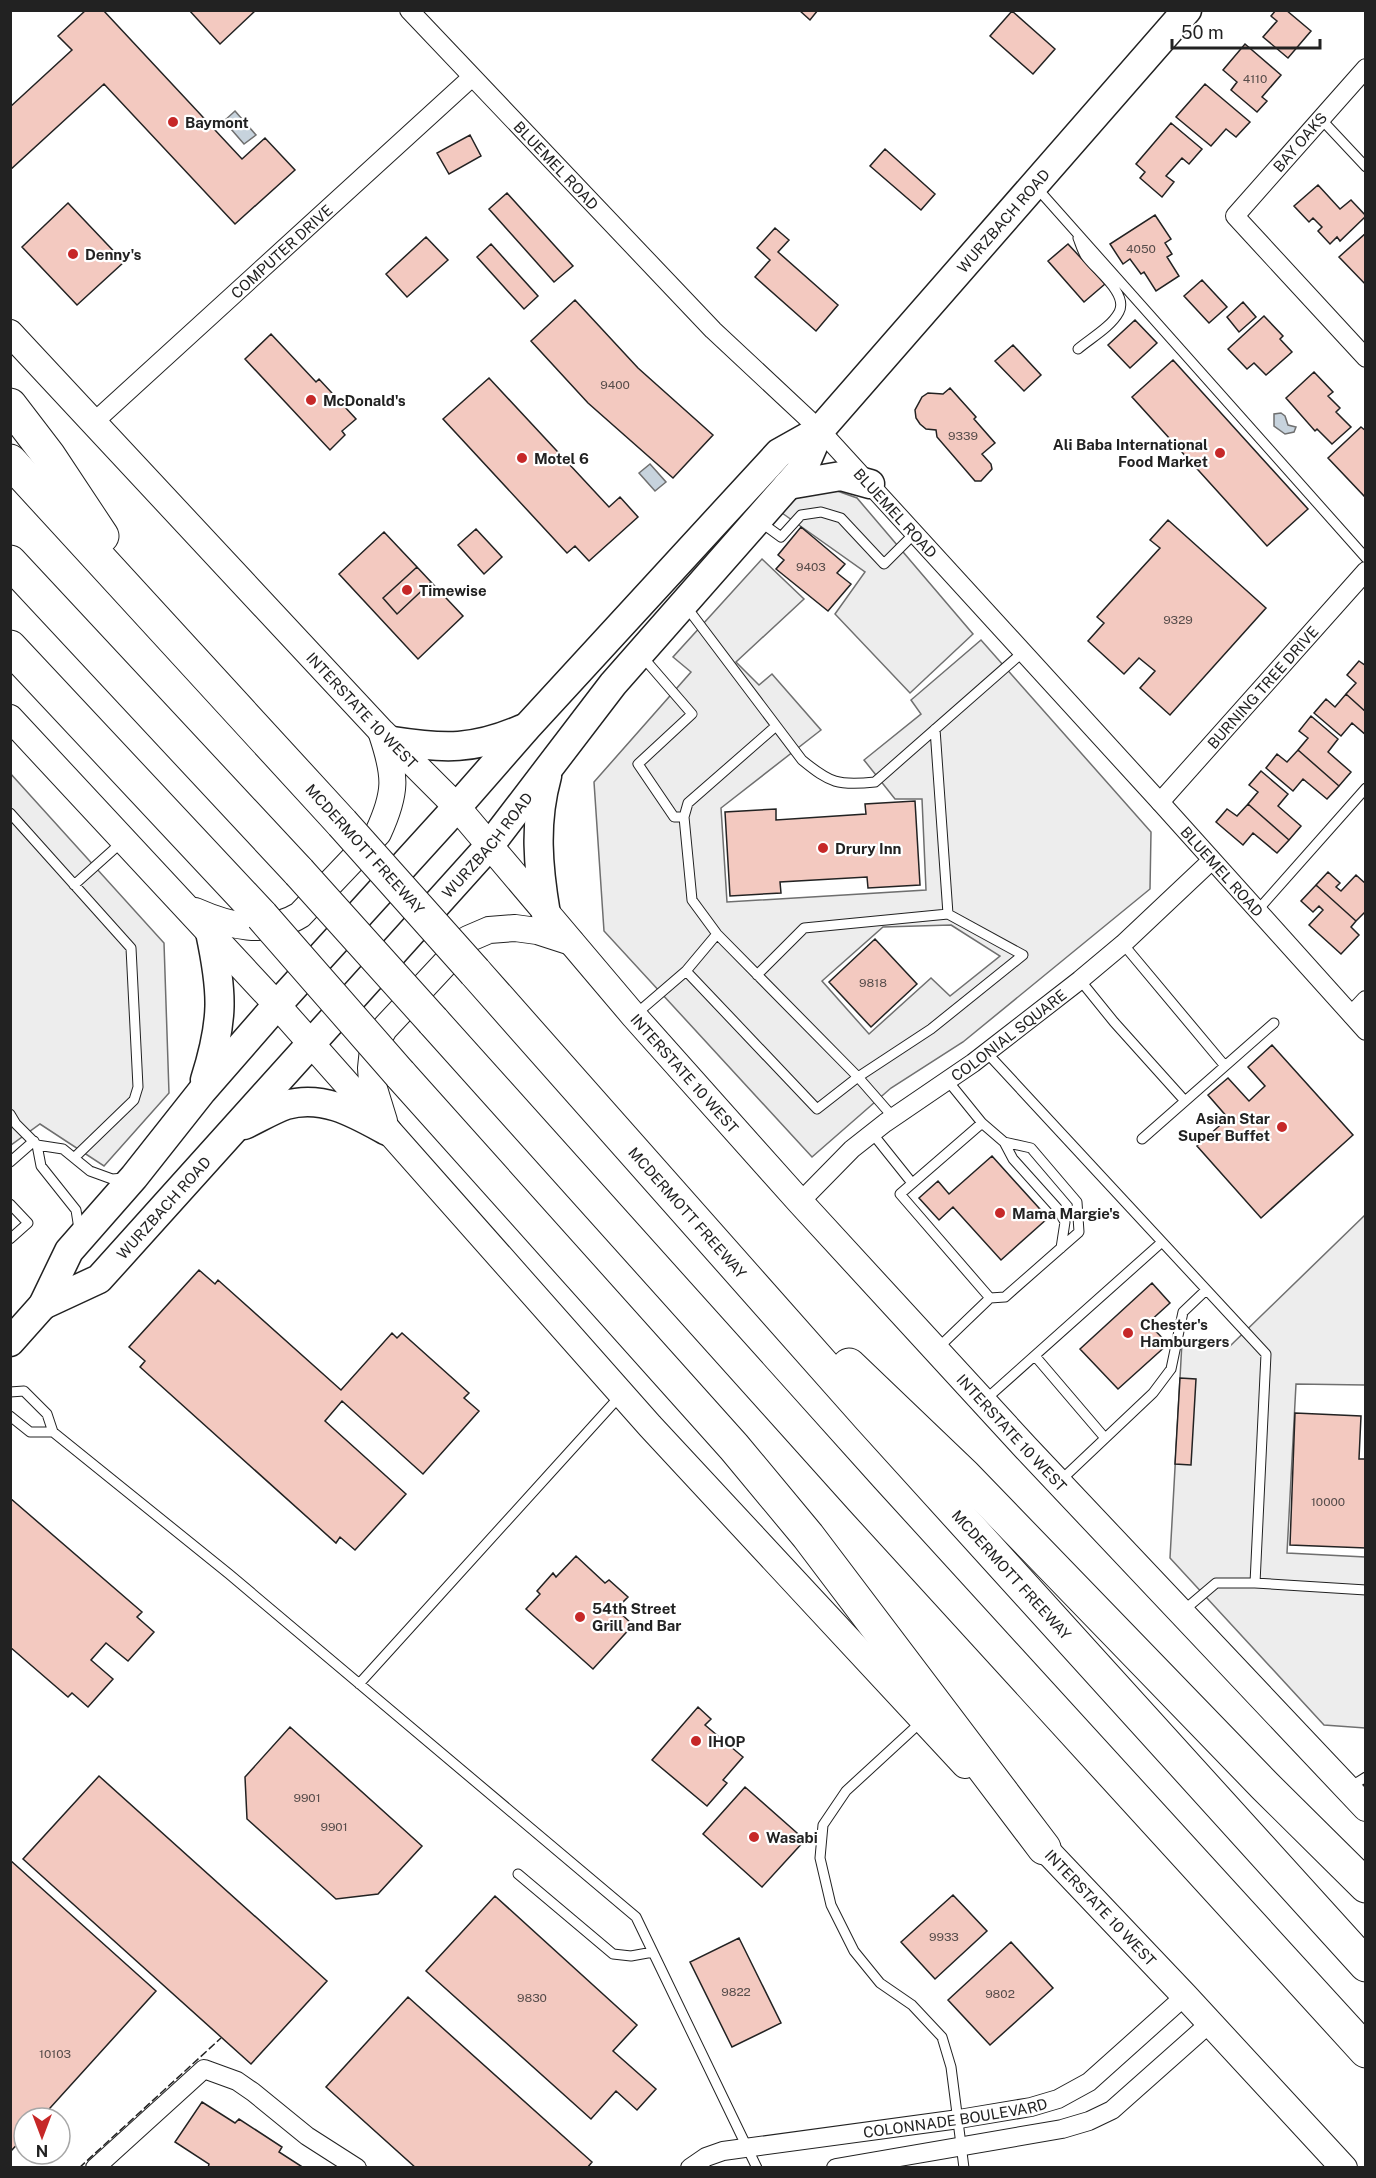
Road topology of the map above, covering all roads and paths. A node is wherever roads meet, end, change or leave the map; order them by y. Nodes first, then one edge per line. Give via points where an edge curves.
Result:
1 (409, 10) edge
2 (1184, 12) edge
3 (1365, 68) edge
4 (471, 78) junction
5 (1321, 119) junction
6 (1365, 167) edge
7 (1034, 185) junction
8 (1076, 232) junction
9 (10, 333) edge
10 (1078, 349) dead end
11 (1365, 358) edge
12 (10, 405) edge
13 (93, 423) junction
14 (820, 430) junction
15 (10, 460) edge
16 (870, 484) junction
17 (788, 485) junction
18 (758, 520) junction
19 (915, 533) junction
20 (1365, 558) edge
21 (10, 562) edge
22 (1365, 571) edge
23 (10, 585) edge
24 (684, 603) junction
25 (167, 632) junction
26 (10, 647) edge
27 (1023, 652) junction
28 (639, 654) junction
29 (119, 678) junction
30 (12, 722) edge
31 (776, 726) junction
32 (527, 727) junction
33 (936, 729) junction
34 (387, 737) junction
35 (548, 770) junction
36 (1365, 788) edge
37 (1160, 802) junction
38 (457, 807) junction
39 (10, 813) edge
40 (684, 818) junction
41 (124, 840) junction
42 (490, 845) junction
43 (1211, 861) junction
44 (74, 885) junction
45 (187, 907) junction
46 (1257, 911) junction
47 (546, 914) junction
48 (948, 914) junction
49 (210, 932) junction
50 (717, 934) junction
51 (571, 942) junction
52 (1123, 944) junction
53 (686, 971) junction
54 (757, 975) junction
55 (1080, 980) junction
56 (1365, 1000) edge
57 (277, 1005) junction
58 (1352, 1015) junction
59 (634, 1016) junction
60 (1274, 1023) dead end
61 (1365, 1030) edge
62 (311, 1044) junction
63 (987, 1053) junction
64 (1225, 1066) junction
65 (858, 1077) junction
66 (948, 1080) junction
67 (202, 1091) junction
68 (1185, 1101) junction
69 (10, 1113) edge
70 (893, 1117) junction
71 (982, 1123) junction
72 (231, 1131) junction
73 (387, 1131) junction
74 (872, 1133) junction
75 (1142, 1139) dead end
76 (1004, 1142) junction
77 (35, 1143) junction
78 (74, 1158) junction
79 (10, 1162) edge
80 (134, 1177) junction
81 (912, 1183) junction
82 (669, 1191) junction
83 (800, 1202) junction
84 (10, 1204) edge
85 (10, 1239) edge
86 (1162, 1242) junction
87 (1061, 1248) junction
88 (69, 1251) junction
89 (1206, 1290) junction
90 (990, 1298) junction
91 (43, 1305) junction
92 (10, 1342) edge
93 (936, 1350) junction
94 (1035, 1356) junction
95 (10, 1392) edge
96 (622, 1395) junction
97 (983, 1402) junction
98 (10, 1416) edge
99 (53, 1432) junction
100 (1106, 1438) junction
101 (1058, 1483) junction
102 (1255, 1583) junction
103 (1365, 1590) edge
104 (1181, 1613) junction
105 (359, 1684) junction
106 (922, 1720) junction
107 (1357, 1783) edge
108 (1365, 1808) edge
109 (1044, 1848) junction
110 (518, 1874) dead end
111 (1365, 1886) edge
112 (653, 1952) junction
113 (1365, 1965) edge
114 (1185, 1996) junction
115 (1210, 2023) junction
116 (1365, 2051) edge
117 (959, 2119) junction
118 (748, 2147) junction
119 (961, 2147) junction
120 (95, 2168) edge
121 (357, 2168) edge
122 (690, 2168) edge
123 (757, 2168) edge
124 (836, 2168) edge
125 (964, 2168) edge
126 (1344, 2168) edge

1 - 4 street, BLUEMEL ROAD
2 - 7 main road, WURZBACH ROAD
3 - 5 street, BAY OAKS
4 - 13 street, COMPUTER DRIVE
4 - 14 street, BLUEMEL ROAD via 713,330
5 - 6 lane
5 - 11 street, BAY OAKS via 1235,216
7 - 8 lane
7 - 14 main road, WURZBACH ROAD
8 - 10 lane via 1084,254 1122,303 1111,322
8 - 20 lane
9 - 13 main road, INTERSTATE 10 WEST
12 - 25 highway via 49,456
13 - 34 main road, INTERSTATE 10 WEST
14 - 16 street, BLUEMEL ROAD
14 - 17 main road, WURZBACH ROAD via 804,467
14 - 32 main road, WURZBACH ROAD via 779,453
15 - 25 highway, MCDERMOTT FREEWAY
16 - 17 main road via 841,476
16 - 19 street, BLUEMEL ROAD
17 - 18 main road, WURZBACH ROAD
18 - 19 lane via 781,537 801,515 821,512 841,518 884,564
18 - 24 main road, WURZBACH ROAD
19 - 27 street, BLUEMEL ROAD
21 - 29 highway
22 - 37 street, BURNING TREE DRIVE
23 - 29 highway
24 - 28 main road, WURZBACH ROAD
24 - 31 lane
25 - 82 highway, MCDERMOTT FREEWAY, bridge
26 - 109 highway, bridge via 262,916 734,1447 808,1536
27 - 33 lane
27 - 37 street, BLUEMEL ROAD
28 - 35 main road, WURZBACH ROAD
28 - 40 lane via 692,714 638,765 674,818
29 - 116 highway, bridge
30 - 41 main road, INTERSTATE 10 WEST
31 - 33 lane via 802,760 824,778 848,785 874,782
31 - 40 lane via 688,803
32 - 34 main road via 502,738 444,748
32 - 38 main road, WURZBACH ROAD
33 - 48 lane
34 - 38 main road, INTERSTATE 10 WEST
34 - 45 main road via 394,790 378,832 300,915 285,924 238,926
35 - 42 main road, WURZBACH ROAD
35 - 47 main road via 538,829
36 - 46 lane
37 - 43 street, BLUEMEL ROAD
38 - 42 main road, INTERSTATE 10 WEST
38 - 57 main road, WURZBACH ROAD
39 - 44 lane
40 - 50 lane via 692,900
41 - 44 lane
41 - 45 main road, INTERSTATE 10 WEST
42 - 47 main road, INTERSTATE 10 WEST
42 - 62 main road, WURZBACH ROAD
43 - 46 street, BLUEMEL ROAD
43 - 52 street, COLONIAL SQUARE
44 - 78 lane via 131,948 138,1087 134,1100
45 - 49 main road, INTERSTATE 10 WEST
46 - 58 street, BLUEMEL ROAD
47 - 51 main road, INTERSTATE 10 WEST
48 - 54 lane via 804,928
48 - 65 lane via 1023,955 931,1029
49 - 57 main road, INTERSTATE 10 WEST
49 - 67 main road via 221,1012
50 - 53 lane
50 - 54 lane
51 - 59 main road, INTERSTATE 10 WEST
51 - 73 main road via 515,928 489,930 468,939 384,1029 373,1049 372,1082
52 - 55 street, COLONIAL SQUARE
52 - 64 lane
53 - 59 lane
53 - 65 lane via 817,1109
54 - 65 lane
55 - 63 street, COLONIAL SQUARE
55 - 68 lane
56 - 58 street
57 - 62 main road, INTERSTATE 10 WEST
57 - 67 main road, WURZBACH ROAD
58 - 61 street, BLUEMEL ROAD
59 - 83 main road, INTERSTATE 10 WEST
60 - 64 lane
62 - 72 main road, WURZBACH ROAD
62 - 73 main road, INTERSTATE 10 WEST
63 - 66 street, COLONIAL SQUARE
63 - 86 lane
64 - 68 lane
65 - 70 lane
66 - 70 street, COLONIAL SQUARE
66 - 71 lane
67 - 80 main road, WURZBACH ROAD
68 - 75 lane
69 - 77 lane
70 - 74 street, COLONIAL SQUARE
71 - 76 lane
71 - 81 lane
72 - 73 main road via 287,1105 304,1103 330,1103
72 - 91 main road, WURZBACH ROAD via 99,1279
73 - 96 main road, INTERSTATE 10 WEST
74 - 81 lane
74 - 83 street, COLONIAL SQUARE
76 - 87 lane via 1013,1159 1065,1222
76 - 87 lane via 1031,1148 1077,1202 1079,1232
77 - 78 lane via 63,1149
77 - 79 lane
77 - 88 lane via 41,1166 76,1210 79,1232
78 - 80 lane via 90,1171 112,1179
80 - 88 main road, WURZBACH ROAD
81 - 90 lane via 900,1194
82 - 111 highway via 965,1476
82 - 113 highway, MCDERMOTT FREEWAY
83 - 93 main road, INTERSTATE 10 WEST
84 - 85 lane via 28,1223
86 - 89 lane
86 - 94 lane
87 - 90 lane via 1005,1297
88 - 91 main road, WURZBACH ROAD
89 - 100 lane via 1183,1312 1171,1369 1153,1393
89 - 102 lane via 1266,1354
90 - 93 lane
91 - 92 main road, WURZBACH ROAD
93 - 97 main road, INTERSTATE 10 WEST
94 - 97 lane
94 - 100 lane
95 - 99 lane via 24,1391 47,1414
96 - 105 lane
96 - 106 main road, INTERSTATE 10 WEST
97 - 101 main road, INTERSTATE 10 WEST
98 - 99 lane via 30,1432
99 - 105 lane
100 - 101 lane
101 - 104 main road, INTERSTATE 10 WEST
102 - 103 lane
102 - 104 lane via 1216,1583
104 - 107 main road, INTERSTATE 10 WEST
105 - 112 lane via 636,1917
106 - 109 main road, INTERSTATE 10 WEST
106 - 117 lane via 846,1791 823,1825 820,1858 831,1905 854,1951 880,1983 912,2005 942,2037
107 - 108 main road, INTERSTATE 10 WEST
109 - 114 main road, INTERSTATE 10 WEST
110 - 112 lane via 612,1954
112 - 118 lane
114 - 115 main road, INTERSTATE 10 WEST
114 - 117 street, COLONNADE BOULEVARD via 1089,2082 1058,2099
115 - 119 street, COLONNADE BOULEVARD via 1112,2110 1062,2129
115 - 126 main road, INTERSTATE 10 WEST
117 - 118 street, COLONNADE BOULEVARD
117 - 119 lane
118 - 122 street, COLONNADE BOULEVARD via 706,2157
118 - 123 lane
119 - 124 street, COLONNADE BOULEVARD
119 - 125 lane
120 - 121 street via 204,2069 237,2081 307,2136

